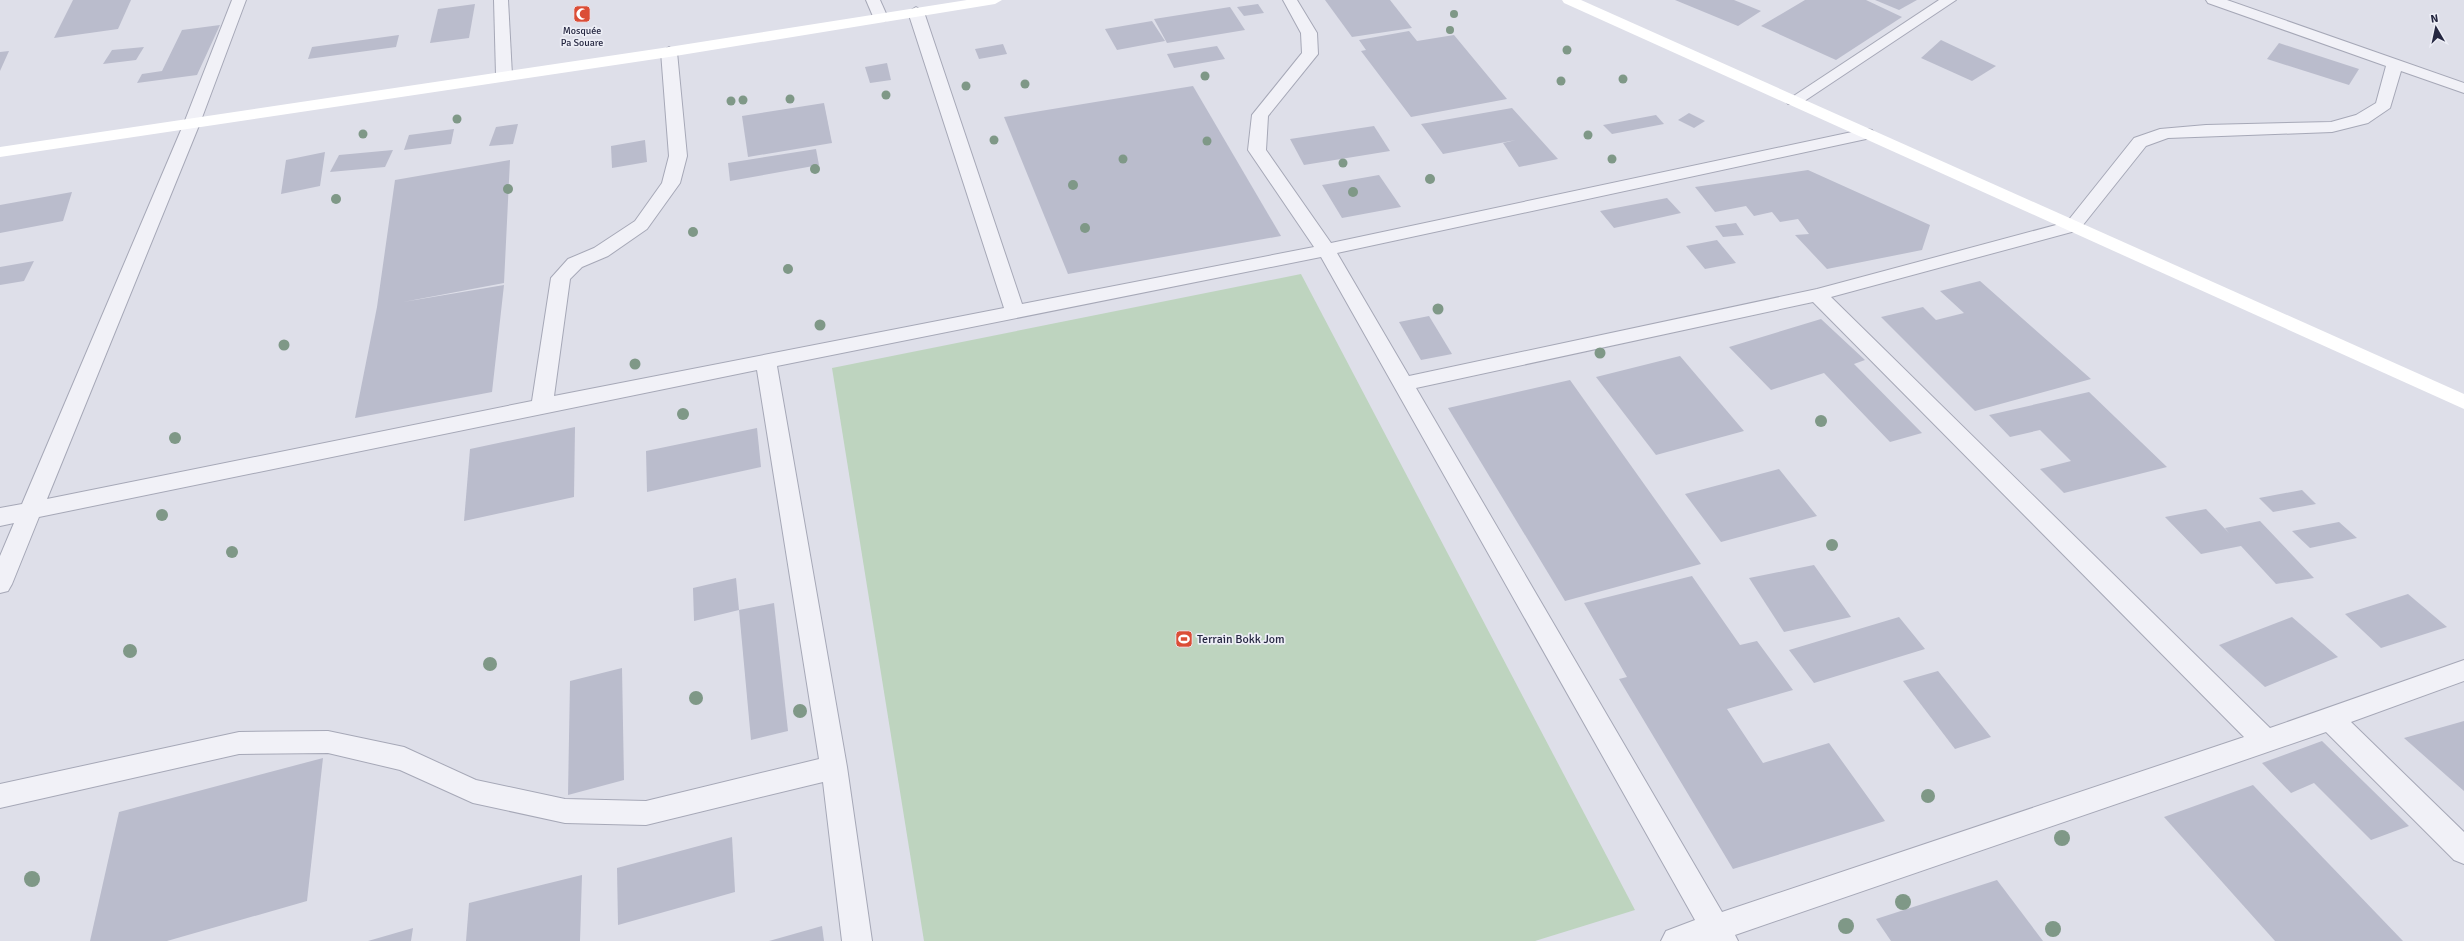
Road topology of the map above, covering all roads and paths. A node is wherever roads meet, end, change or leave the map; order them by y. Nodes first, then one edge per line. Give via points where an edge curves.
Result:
1 (239, 0) edge
2 (501, 0) edge
3 (873, 0) edge
4 (995, 0) edge
5 (1290, 0) edge
6 (1570, 0) edge
7 (1949, 0) edge
8 (2213, 0) edge
9 (916, 12) junction
10 (880, 18) junction
11 (669, 52) junction
12 (2395, 64) junction
13 (504, 75) junction
14 (2464, 88) edge
15 (1794, 101) junction
16 (192, 122) junction
17 (1866, 134) junction
18 (0, 152) edge
19 (2073, 226) junction
20 (1326, 250) junction
21 (1817, 295) junction
22 (1015, 312) junction
23 (766, 363) junction
24 (1403, 384) junction
25 (2464, 402) edge
26 (542, 406) junction
27 (30, 511) junction
28 (0, 517) edge
29 (0, 584) edge
30 (2464, 670) edge
31 (2330, 719) junction
32 (2266, 741) junction
33 (834, 767) junction
34 (0, 796) edge
35 (2464, 851) edge
36 (1719, 934) edge
37 (857, 941) edge
38 (1676, 941) edge

1 - 16 street
2 - 13 street
3 - 10 street
4 - 9 main road
5 - 20 street via 1309,33 1310,54 1260,115 1257,150
6 - 15 main road
7 - 15 street
8 - 12 street
9 - 10 main road
9 - 22 street
10 - 11 main road
11 - 13 main road
11 - 26 street via 678,156 671,183 641,225 601,252 575,263 561,278
12 - 14 street
12 - 19 street via 2384,105 2362,119 2310,129 2166,133 2140,142
13 - 16 main road
15 - 17 main road
16 - 18 main road
16 - 27 street
17 - 19 main road
17 - 20 street
19 - 21 street
19 - 25 main road
20 - 22 street
20 - 24 street
21 - 24 street
21 - 32 street
22 - 23 street
23 - 26 street
23 - 33 street
24 - 36 street
26 - 27 street
27 - 28 street
27 - 29 street
30 - 31 street
31 - 32 street
31 - 35 street
32 - 36 street
33 - 34 street via 646,813 565,812 473,791 404,759 328,742 239,743
33 - 37 street
36 - 38 street

